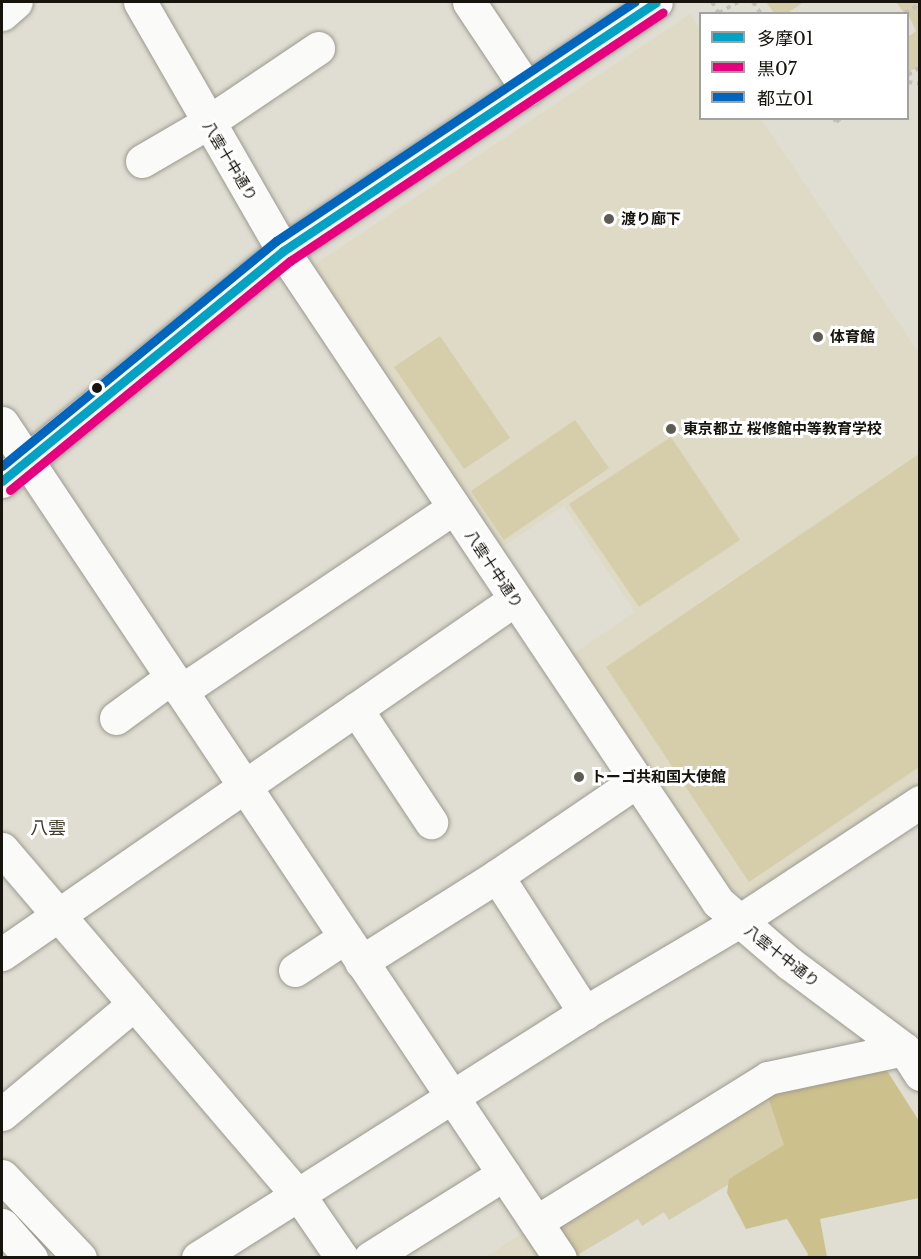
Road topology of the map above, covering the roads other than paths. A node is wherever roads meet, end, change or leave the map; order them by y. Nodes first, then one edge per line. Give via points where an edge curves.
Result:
1 (16, 2) edge
2 (140, 2) edge
3 (469, 2) edge
4 (656, 2) edge
5 (2, 14) edge
6 (318, 48) dead end
7 (527, 89) junction
8 (207, 123) junction
9 (142, 161) dead end
10 (283, 251) junction
11 (2, 423) edge
12 (27, 461) junction
13 (2, 481) edge
14 (453, 508) junction
15 (514, 600) junction
16 (177, 684) junction
17 (356, 709) junction
18 (116, 718) dead end
19 (637, 781) junction
20 (245, 786) junction
21 (920, 802) edge
22 (430, 822) dead end
23 (2, 849) edge
24 (497, 876) junction
25 (57, 915) junction
26 (738, 922) junction
27 (353, 949) junction
28 (2, 954) edge
29 (296, 970) dead end
30 (133, 1005) junction
31 (585, 1013) junction
32 (912, 1061) edge
33 (451, 1097) junction
34 (2, 1114) edge
35 (504, 1174) junction
36 (2, 1176) edge
37 (297, 1196) junction
38 (536, 1222) junction
39 (2, 1225) edge
40 (31, 1257) edge
41 (80, 1257) edge
42 (198, 1257) edge
43 (342, 1257) edge
44 (370, 1257) edge
45 (560, 1257) edge

1 - 5 street
2 - 8 street, 八雲十中通り
3 - 7 street
4 - 7 street
6 - 8 street
7 - 10 street
8 - 9 street
8 - 10 street, 八雲十中通り
10 - 12 street
10 - 14 street, 八雲十中通り
11 - 12 street
12 - 13 street
12 - 16 street
14 - 15 street, 八雲十中通り
14 - 16 street
15 - 17 street
15 - 19 street, 八雲十中通り
16 - 18 street
16 - 20 street
17 - 20 street
17 - 22 street
19 - 24 street
19 - 26 street, 八雲十中通り via 718,903
20 - 25 street
20 - 27 street
21 - 26 street
23 - 25 street
24 - 27 street
24 - 31 street
25 - 28 street
25 - 30 street
26 - 31 street
26 - 32 street, 八雲十中通り
27 - 29 street
27 - 33 street
30 - 34 street
30 - 37 street
31 - 33 street
32 - 38 street via 768,1078
33 - 35 street
33 - 37 street
35 - 38 street
35 - 44 street
36 - 41 street
37 - 42 street
37 - 43 street
38 - 45 street
39 - 40 street

